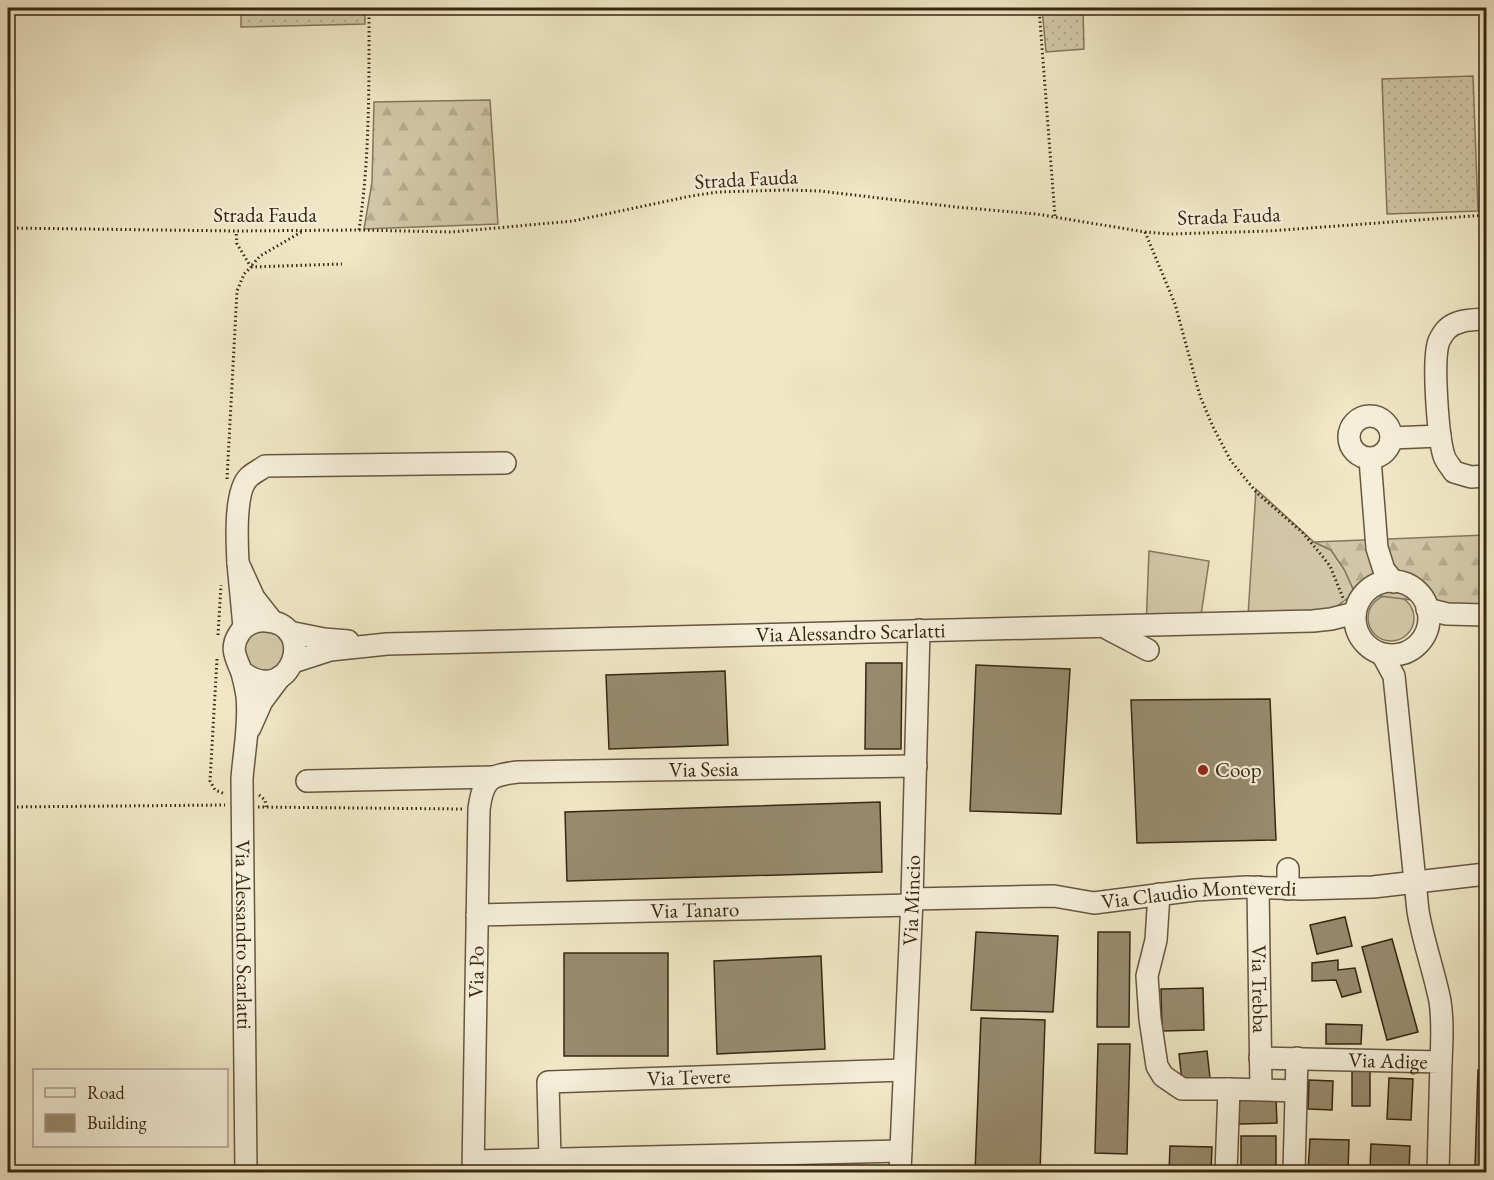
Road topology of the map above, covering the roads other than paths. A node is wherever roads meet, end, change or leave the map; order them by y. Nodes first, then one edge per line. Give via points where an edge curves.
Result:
1 (1486, 319) edge
2 (1440, 436) junction
3 (1391, 438) junction
4 (1370, 459) junction
5 (505, 463) dead end
6 (1486, 476) edge
7 (1377, 548) junction
8 (238, 562) junction
9 (1394, 582) junction
10 (1369, 589) junction
11 (1478, 616) edge
12 (1427, 619) junction
13 (1356, 623) junction
14 (244, 627) junction
15 (281, 627) junction
16 (1104, 627) junction
17 (920, 630) junction
18 (387, 644) junction
19 (1148, 650) dead end
20 (1405, 653) junction
21 (1382, 654) junction
22 (287, 670) junction
23 (242, 672) junction
24 (1394, 676) junction
25 (246, 737) junction
26 (916, 766) junction
27 (493, 777) junction
28 (307, 781) dead end
29 (1486, 874) edge
30 (1414, 882) junction
31 (1258, 888) junction
32 (1159, 894) junction
33 (912, 902) junction
34 (477, 915) junction
35 (1260, 1058) junction
36 (1297, 1058) junction
37 (1441, 1062) junction
38 (904, 1070) junction
39 (1229, 1089) junction
40 (1261, 1089) junction
41 (1296, 1091) junction
42 (901, 1150) junction
43 (550, 1159) junction
44 (473, 1167) edge
45 (246, 1173) edge
46 (900, 1173) edge
47 (1226, 1173) edge
48 (1294, 1173) edge
49 (1438, 1173) edge

1 - 2 street via 1453,324 1439,342 1436,363
2 - 3 street
2 - 6 street via 1445,458 1454,472
3 - 4 street via 1384,454
3 - 4 street via 1389,427 1378,417 1365,417 1354,424 1349,437 1353,450
4 - 7 street
5 - 8 street via 266,466 248,478 241,492
7 - 9 street via 1384,570
7 - 10 street
8 - 14 street
8 - 15 street via 254,597
9 - 10 street
9 - 12 street via 1419,593
10 - 13 street via 1358,604
11 - 12 street
12 - 20 street via 1423,639
13 - 16 street, Via Alessandro Scarlatti
13 - 21 street via 1363,642
14 - 15 street via 262,620
14 - 23 street via 234,653
15 - 18 street, Via Alessandro Scarlatti via 324,639
15 - 22 street via 294,641 295,652
16 - 17 street, Via Alessandro Scarlatti
16 - 19 street
17 - 18 street, Via Alessandro Scarlatti
17 - 26 street, Via Mincio
18 - 22 street, Via Alessandro Scarlatti via 330,650
20 - 21 street
20 - 24 street
21 - 24 street
22 - 23 street via 270,681 250,678
22 - 25 street, Via Alessandro Scarlatti via 262,701
23 - 25 street, Via Alessandro Scarlatti via 247,696
24 - 30 street via 1395,746
25 - 45 street, Via Alessandro Scarlatti via 242,779
26 - 27 street, Via Sesia via 518,772
26 - 33 street, Via Mincio
27 - 28 street, Via Sesia
27 - 34 street, Via Po via 481,791
29 - 30 street, Via Claudio Monteverdi
30 - 31 street, Via Claudio Monteverdi via 1373,886 1288,879
30 - 37 street via 1423,941 1440,1000
31 - 32 street, Via Claudio Monteverdi
31 - 35 street, Via Trebba
32 - 33 street, Via Claudio Monteverdi via 1094,903 1054,896
32 - 39 street via 1156,940 1148,976 1157,1066 1163,1076 1182,1089
33 - 34 street, Via Tanaro
33 - 38 street, Via Mincio
34 - 44 street, Via Po
35 - 36 street, Via Adige
35 - 40 street, Via Trebba
36 - 37 street, Via Adige
36 - 41 street
37 - 49 street, Via Adige
38 - 42 street, Via Mincio
38 - 43 street, Via Tevere via 548,1082
39 - 40 street
39 - 47 street
40 - 41 street
41 - 48 street
42 - 43 street
42 - 46 street, Via Mincio
43 - 44 street

